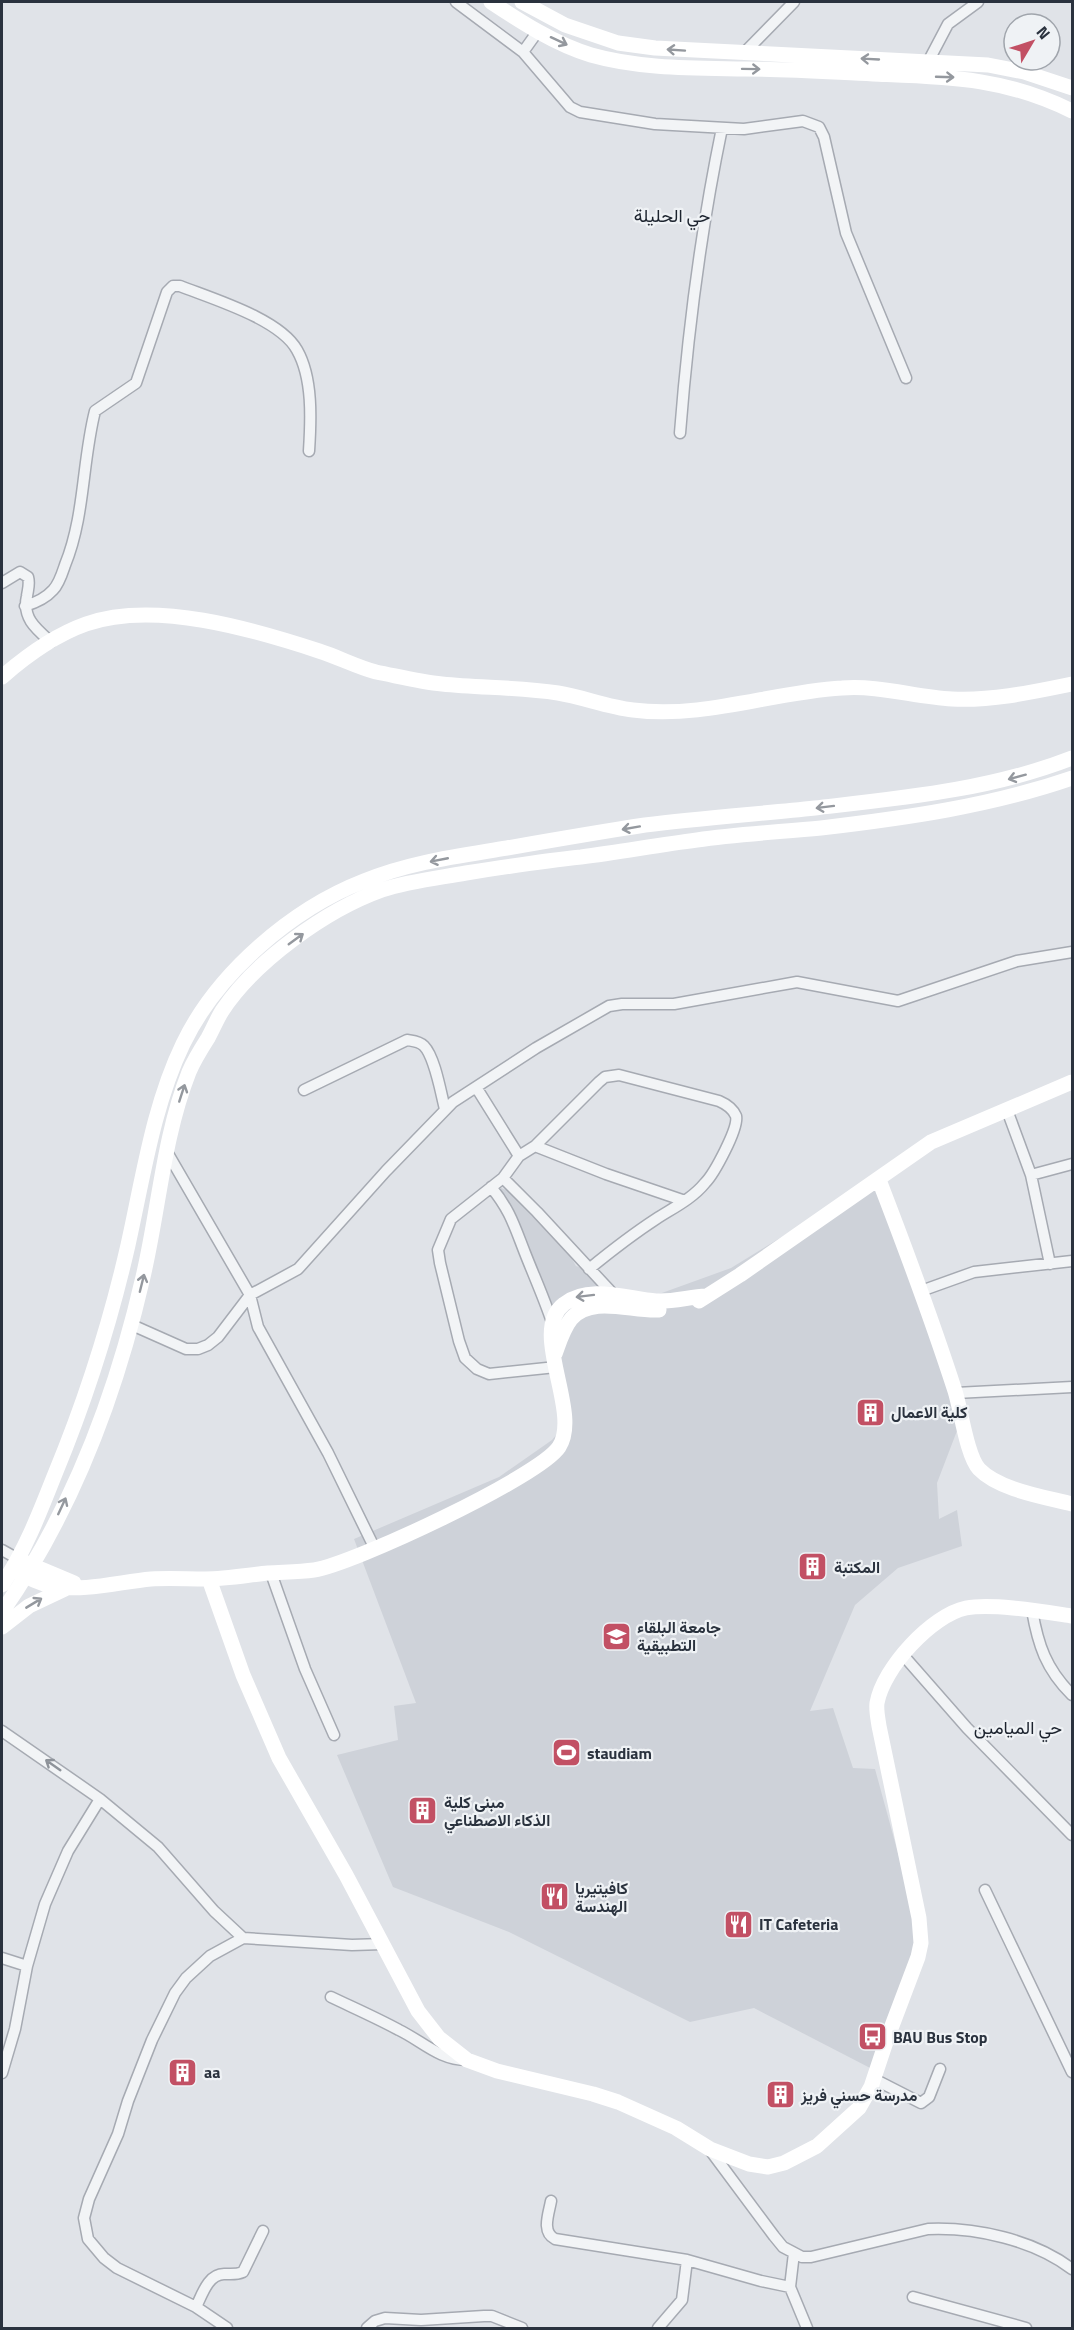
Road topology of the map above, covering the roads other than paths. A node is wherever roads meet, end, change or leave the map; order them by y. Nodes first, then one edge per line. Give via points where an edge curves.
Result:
1 (456, 2) edge
2 (491, 2) edge
3 (522, 2) edge
4 (794, 2) edge
5 (978, 2) edge
6 (538, 31) junction
7 (523, 52) junction
8 (744, 53) junction
9 (928, 62) junction
10 (1072, 88) edge
11 (1072, 111) edge
12 (722, 128) junction
13 (906, 378) dead end
14 (680, 433) dead end
15 (309, 451) dead end
16 (2, 583) edge
17 (25, 606) junction
18 (51, 642) junction
19 (2, 677) edge
20 (1072, 684) edge
21 (1072, 758) edge
22 (1072, 778) edge
23 (693, 820) junction
24 (696, 840) junction
25 (1072, 952) edge
26 (1072, 1082) edge
27 (476, 1087) junction
28 (304, 1090) dead end
29 (445, 1110) junction
30 (1007, 1110) junction
31 (534, 1146) junction
32 (166, 1152) junction
33 (519, 1156) junction
34 (1072, 1164) edge
35 (1031, 1175) junction
36 (503, 1178) junction
37 (879, 1180) junction
38 (491, 1187) junction
39 (685, 1201) junction
40 (1072, 1261) edge
41 (1050, 1264) junction
42 (589, 1269) junction
43 (921, 1291) junction
44 (250, 1294) junction
45 (614, 1296) junction
46 (706, 1296) junction
47 (552, 1322) junction
48 (132, 1325) junction
49 (555, 1361) junction
50 (1072, 1387) edge
51 (956, 1393) junction
52 (1072, 1504) edge
53 (50, 1532) junction
54 (375, 1549) junction
55 (2, 1550) edge
56 (22, 1568) junction
57 (271, 1573) junction
58 (208, 1579) junction
59 (68, 1584) junction
60 (2, 1585) edge
61 (1032, 1610) junction
62 (2, 1612) edge
63 (1072, 1616) edge
64 (2, 1628) edge
65 (903, 1655) junction
66 (1072, 1695) edge
67 (2, 1731) edge
68 (334, 1735) dead end
69 (100, 1799) junction
70 (1072, 1835) edge
71 (985, 1890) dead end
72 (243, 1938) junction
73 (383, 1944) junction
74 (2, 1958) edge
75 (27, 1966) junction
76 (331, 1997) dead end
77 (467, 2060) junction
78 (940, 2069) dead end
79 (1072, 2072) edge
80 (2, 2073) edge
81 (873, 2079) junction
82 (710, 2149) junction
83 (551, 2200) dead end
84 (263, 2231) dead end
85 (795, 2253) junction
86 (687, 2260) junction
87 (1072, 2270) edge
88 (790, 2287) junction
89 (913, 2297) dead end
90 (196, 2307) junction
91 (227, 2328) edge
92 (367, 2328) edge
93 (522, 2328) edge
94 (658, 2328) edge
95 (807, 2328) edge
96 (1026, 2328) edge

1 - 7 street
2 - 6 street
8 -> 3 street via 618,43 565,25
4 - 8 street
5 - 9 street via 948,24
6 - 7 street
6 -> 11 street via 591,55 622,61 697,68 964,78 1026,92
7 - 12 street via 574,109 656,124
9 -> 8 street
9 - 10 street via 988,65
12 - 13 street via 757,128 803,121 819,127 846,233
12 - 14 street via 694,282
15 - 17 street via 312,412 302,360 291,341 260,319 173,286 167,292 136,383 95,411 84,489 71,549 58,583 36,603
16 - 17 street via 20,572 28,577
17 - 18 street via 34,627
18 - 19 street
18 - 20 street via 86,624 154,614 213,622 291,642 372,671 438,684 558,693 653,712 717,708 846,687 977,699
21 -> 23 street via 996,783 861,803
22 - 24 street via 941,812
23 - 24 street
23 -> 56 street via 532,843 402,868 327,898 273,934 249,956 205,1009 184,1042 168,1083 100,1354
32 -> 24 street via 190,1069 223,1010 269,960 329,916 381,891 420,881
25 - 27 street via 1017,961 898,1001 797,982 674,1004 609,1006
26 - 30 street
27 - 29 street
27 - 33 street
28 - 29 street via 406,1040 425,1047
29 - 44 street via 298,1269
30 - 35 street
30 - 37 street via 931,1142
31 - 33 street
31 - 39 street
31 - 39 street via 599,1082 612,1075 719,1101 734,1113 735,1125 706,1183
32 - 44 street
48 -> 32 street
33 - 36 street
34 - 35 street
35 - 41 street
36 - 38 street
36 - 42 street
37 - 43 street
37 - 46 street
38 - 47 street via 513,1218
38 - 49 street via 452,1219 438,1250 465,1358 489,1374
39 - 42 street
40 - 41 street
41 - 43 street via 974,1272
42 - 45 street
43 - 51 street
44 - 48 street via 218,1337 198,1349 169,1344
44 - 54 street via 258,1327 328,1453
45 - 46 street via 658,1301
45 -> 47 street via 574,1298 556,1312
46 - 49 street via 675,1309 606,1307 583,1311 569,1321
47 - 49 street via 550,1338
53 -> 48 street via 94,1440
49 - 54 street via 565,1431 557,1450 506,1485
50 - 51 street
51 - 52 street via 971,1453 980,1470 992,1480
53 - 56 street
53 - 59 street via 52,1564 56,1574
54 - 57 street via 315,1570
55 - 56 street
56 - 59 street via 52,1586
56 - 60 street
56 - 62 street
57 - 58 street
57 - 68 street via 305,1669
58 - 59 street
58 - 73 street via 243,1676 279,1758
64 -> 59 street via 29,1606
61 - 63 street
61 - 65 street via 975,1607 959,1611 945,1617
61 - 66 street via 1038,1642 1048,1666
65 - 70 street via 967,1728
65 - 81 street via 883,1687 877,1715 911,1874 921,1942 913,1974
69 -> 67 street
69 - 72 street via 158,1846
69 - 75 street via 63,1862 45,1904
71 - 79 street
72 - 73 street
72 - 90 street via 210,1956 175,1993 152,2040 84,2218 88,2239 104,2258
73 - 77 street via 427,2025
74 - 75 street
75 - 80 street
76 - 77 street via 402,2031 438,2054
77 - 82 street via 618,2102 676,2128
78 - 81 street via 929,2097 921,2103
81 - 82 street via 866,2097 848,2120 817,2146 784,2163 768,2167 749,2164
82 - 85 street via 774,2236
83 - 86 street via 547,2229 551,2237
84 - 90 street via 243,2272 212,2278
85 - 87 street via 802,2257 828,2254 940,2228 1035,2247
85 - 88 street
86 - 88 street
86 - 94 street via 682,2300
88 - 95 street
89 - 96 street
90 - 91 street
92 - 93 street via 386,2318 492,2316

